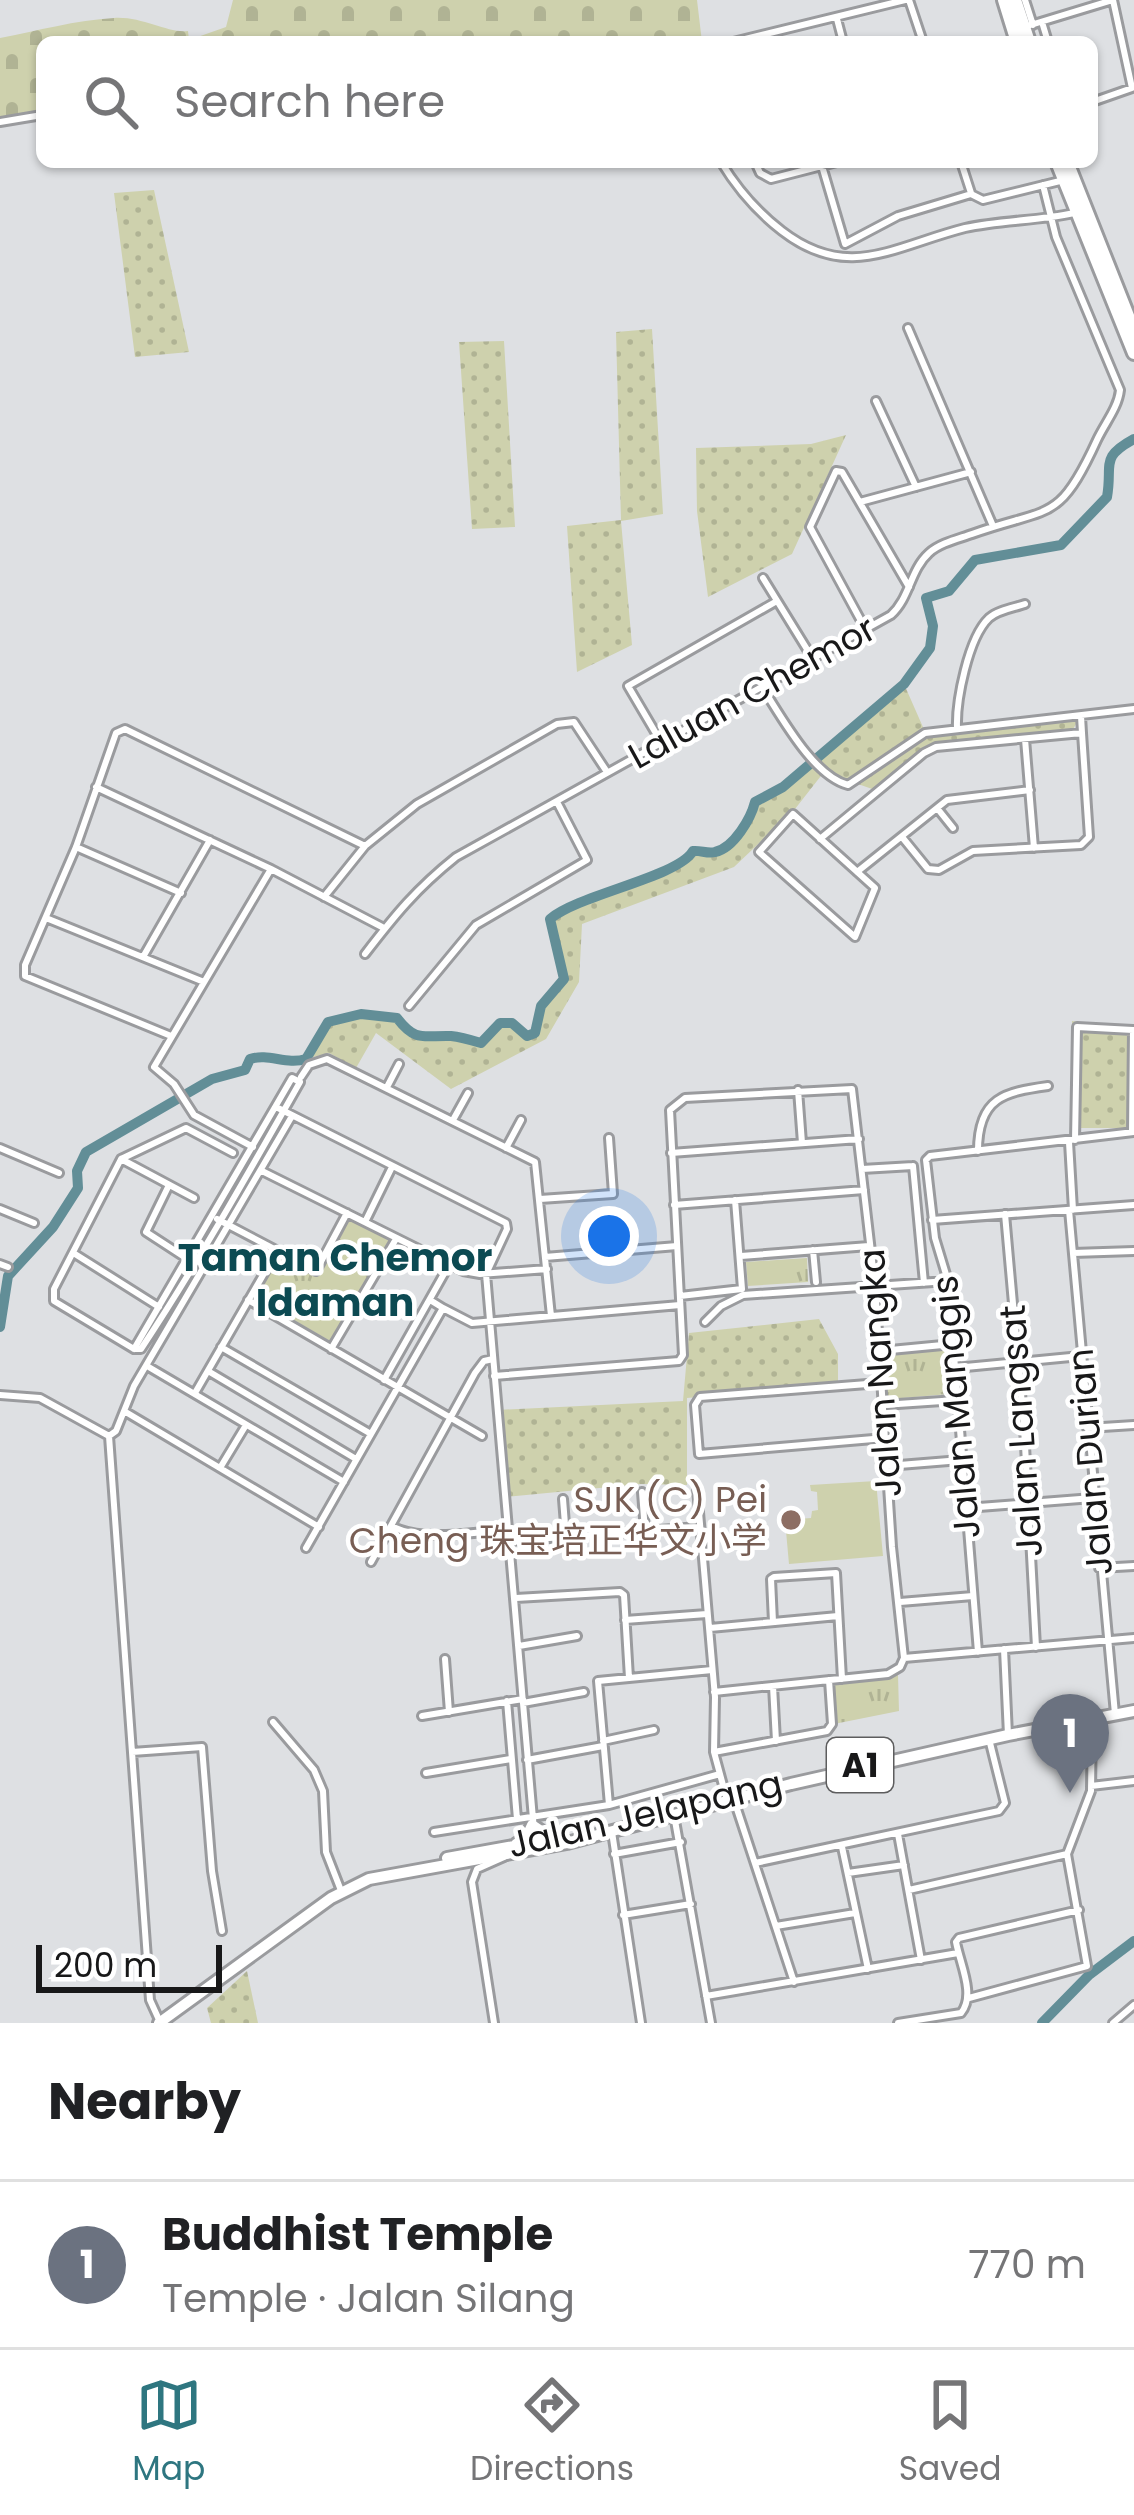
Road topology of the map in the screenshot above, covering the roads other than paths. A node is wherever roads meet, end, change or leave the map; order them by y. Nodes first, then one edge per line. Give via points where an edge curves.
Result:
1 (907, 0) edge
2 (1025, 0) edge
3 (1113, 0) edge
4 (1008, 2) edge
5 (836, 20) junction
6 (1028, 33) edge
7 (783, 36) edge
8 (841, 36) edge
9 (921, 36) edge
10 (1134, 44) edge
11 (1123, 46) junction
12 (1132, 88) edge
13 (1098, 100) edge
14 (36, 116) edge
15 (0, 122) edge
16 (726, 168) edge
17 (758, 168) edge
18 (814, 168) edge
19 (823, 168) edge
20 (964, 168) edge
21 (1059, 168) edge
22 (1068, 168) edge
23 (1064, 180) junction
24 (1043, 185) junction
25 (971, 194) junction
26 (1080, 211) junction
27 (1050, 216) junction
28 (908, 328) dead end
29 (1134, 331) edge
30 (1134, 353) edge
31 (876, 401) dead end
32 (971, 472) junction
33 (916, 487) junction
34 (860, 502) junction
35 (994, 526) junction
36 (763, 578) dead end
37 (909, 587) junction
38 (777, 602) junction
39 (1025, 604) dead end
40 (866, 630) junction
41 (813, 659) junction
42 (762, 687) junction
43 (1134, 709) edge
44 (1081, 716) junction
45 (957, 728) junction
46 (1082, 733) junction
47 (1025, 739) junction
48 (661, 742) junction
49 (608, 772) junction
50 (96, 787) junction
51 (1030, 790) junction
52 (557, 802) junction
53 (937, 808) junction
54 (953, 829) dead end
55 (902, 837) junction
56 (820, 839) junction
57 (210, 840) junction
58 (365, 846) junction
59 (76, 847) junction
60 (1034, 848) junction
61 (271, 869) junction
62 (857, 872) junction
63 (181, 893) junction
64 (324, 897) junction
65 (45, 918) junction
66 (382, 927) junction
67 (365, 954) dead end
68 (143, 957) junction
69 (204, 982) junction
70 (409, 1006) dead end
71 (171, 1036) junction
72 (399, 1064) dead end
73 (1048, 1086) dead end
74 (386, 1088) junction
75 (798, 1090) junction
76 (468, 1093) dead end
77 (280, 1109) junction
78 (292, 1116) junction
79 (453, 1120) junction
80 (521, 1120) dead end
81 (1133, 1132) edge
82 (609, 1138) dead end
83 (859, 1139) junction
84 (1072, 1141) junction
85 (802, 1143) junction
86 (253, 1147) junction
87 (0, 1148) edge
88 (506, 1148) junction
89 (978, 1151) junction
90 (233, 1153) dead end
91 (671, 1153) junction
92 (121, 1159) junction
93 (926, 1163) junction
94 (914, 1166) junction
95 (392, 1167) junction
96 (862, 1169) junction
97 (262, 1171) junction
98 (59, 1173) dead end
99 (169, 1184) junction
100 (864, 1190) junction
101 (194, 1198) dead end
102 (540, 1199) junction
103 (735, 1200) junction
104 (674, 1205) junction
105 (1134, 1205) edge
106 (0, 1209) edge
107 (1071, 1210) junction
108 (347, 1214) junction
109 (1005, 1214) junction
110 (217, 1219) junction
111 (932, 1220) junction
112 (365, 1222) junction
113 (34, 1223) dead end
114 (230, 1226) junction
115 (396, 1239) junction
116 (677, 1246) junction
117 (871, 1246) junction
118 (277, 1250) junction
119 (813, 1250) junction
120 (1134, 1251) edge
121 (1072, 1253) junction
122 (75, 1255) junction
123 (741, 1256) junction
124 (545, 1258) junction
125 (191, 1261) junction
126 (449, 1265) junction
127 (547, 1269) junction
128 (486, 1274) junction
129 (948, 1281) junction
130 (816, 1282) dead end
131 (923, 1283) junction
132 (875, 1286) junction
133 (248, 1300) junction
134 (430, 1300) junction
135 (680, 1301) junction
136 (442, 1308) junction
137 (162, 1310) junction
138 (551, 1316) junction
139 (491, 1321) junction
140 (705, 1322) dead end
141 (953, 1344) junction
142 (221, 1347) junction
143 (332, 1349) junction
144 (880, 1351) junction
145 (1082, 1356) junction
146 (494, 1359) junction
147 (1018, 1362) junction
148 (147, 1366) junction
149 (955, 1368) junction
150 (208, 1371) junction
151 (494, 1376) junction
152 (384, 1379) junction
153 (882, 1383) junction
154 (397, 1387) junction
155 (195, 1393) junction
156 (0, 1395) edge
157 (957, 1400) junction
158 (883, 1405) junction
159 (124, 1411) junction
160 (450, 1418) junction
161 (246, 1425) junction
162 (1134, 1425) edge
163 (1088, 1428) junction
164 (371, 1434) junction
165 (109, 1436) junction
166 (482, 1436) dead end
167 (885, 1438) junction
168 (356, 1459) junction
169 (962, 1460) junction
170 (887, 1466) junction
171 (220, 1468) junction
172 (344, 1482) junction
173 (697, 1489) dead end
174 (642, 1492) dead end
175 (1094, 1498) junction
176 (563, 1499) dead end
177 (1026, 1504) junction
178 (966, 1508) junction
179 (319, 1526) junction
180 (392, 1527) junction
181 (700, 1527) junction
182 (508, 1530) junction
183 (645, 1531) junction
184 (566, 1537) junction
185 (509, 1541) junction
186 (306, 1548) dead end
187 (371, 1562) dead end
188 (1134, 1566) edge
189 (1099, 1568) junction
190 (973, 1596) junction
191 (516, 1598) junction
192 (900, 1602) junction
193 (707, 1614) junction
194 (838, 1616) junction
195 (625, 1620) junction
196 (773, 1622) junction
197 (709, 1629) junction
198 (577, 1636) dead end
199 (1134, 1638) edge
200 (1107, 1640) junction
201 (519, 1646) junction
202 (1036, 1647) junction
203 (1004, 1649) junction
204 (978, 1652) junction
205 (904, 1658) junction
206 (445, 1659) dead end
207 (712, 1670) junction
208 (629, 1678) junction
209 (842, 1679) junction
210 (830, 1680) junction
211 (773, 1686) junction
212 (584, 1692) dead end
213 (714, 1692) junction
214 (507, 1701) junction
215 (523, 1701) junction
216 (1134, 1709) edge
217 (449, 1712) junction
218 (1115, 1712) junction
219 (422, 1717) dead end
220 (1092, 1718) junction
221 (273, 1723) dead end
222 (654, 1730) dead end
223 (1008, 1733) junction
224 (988, 1737) junction
225 (776, 1741) junction
226 (603, 1743) junction
227 (715, 1752) junction
228 (132, 1753) junction
229 (512, 1759) junction
230 (527, 1760) junction
231 (426, 1773) dead end
232 (720, 1774) junction
233 (1134, 1781) edge
234 (1091, 1786) junction
235 (730, 1797) junction
236 (609, 1805) junction
237 (674, 1815) junction
238 (517, 1819) junction
239 (531, 1821) junction
240 (434, 1832) dead end
241 (612, 1832) junction
242 (898, 1834) junction
243 (553, 1839) junction
244 (536, 1842) junction
245 (681, 1842) junction
246 (567, 1844) junction
247 (842, 1847) junction
248 (510, 1850) junction
249 (614, 1853) junction
250 (1067, 1854) junction
251 (755, 1863) junction
252 (904, 1864) junction
253 (438, 1867) junction
254 (421, 1869) junction
255 (848, 1873) junction
256 (472, 1882) junction
257 (340, 1888) junction
258 (909, 1890) junction
259 (692, 1904) junction
260 (1079, 1910) junction
261 (856, 1912) junction
262 (623, 1915) junction
263 (776, 1926) junction
264 (222, 1930) dead end
265 (958, 1953) junction
266 (250, 1955) junction
267 (921, 1960) junction
268 (868, 1969) junction
269 (794, 1982) junction
270 (706, 1996) junction
271 (969, 1998) junction
272 (1134, 2005) edge
273 (927, 2021) edge
274 (160, 2022) edge
275 (494, 2023) edge
276 (641, 2023) edge
277 (711, 2023) edge
278 (898, 2023) edge
279 (1113, 2023) edge

1 - 5 street
1 - 9 street
2 - 6 street
3 - 6 street
3 - 11 street
4 - 6 highway
5 - 7 street
5 - 8 street
10 - 11 street
11 - 12 street
12 - 13 street
14 - 15 street
16 - 27 street via 779,228 814,253 839,259
17 - 18 street via 771,179
19 - 25 street via 845,244 906,213
20 - 25 street
21 - 23 highway
22 - 26 highway
23 - 24 street
23 - 26 highway
24 - 25 street via 983,200
24 - 27 street
26 - 27 street
26 - 29 highway
26 - 30 highway
27 - 35 street, Laluan Chemor via 1119,382 1118,405 1069,492 1044,514
28 - 32 street
31 - 33 street
32 - 33 street
32 - 35 street
33 - 34 street
34 - 37 street
34 - 40 street via 836,471 810,527
35 - 37 street, Laluan Chemor via 931,551
36 - 38 street
37 - 40 street, Laluan Chemor via 902,606
38 - 41 street
38 - 48 street via 628,686
39 - 45 street via 982,627 956,701
40 - 41 street, Laluan Chemor
41 - 42 street, Laluan Chemor
42 - 45 street via 805,750 848,785 925,734
42 - 48 street, Laluan Chemor
43 - 44 street
44 - 45 street
44 - 46 street
46 - 47 street
46 - 60 street via 1089,837 1082,845
47 - 51 street
47 - 56 street via 936,747
48 - 49 street, Laluan Chemor
49 - 52 street, Laluan Chemor
49 - 58 street via 574,722 556,724 435,792
50 - 57 street
50 - 58 street via 116,733 125,729
50 - 59 street
51 - 53 street via 956,797
51 - 60 street
52 - 66 street, Laluan Chemor via 456,857
52 - 70 street via 587,860 476,925
53 - 54 street
53 - 55 street
55 - 60 street via 928,869 940,870 964,852
55 - 62 street
56 - 62 street
56 - 62 street via 793,814 760,852 855,938 875,888
57 - 61 street
57 - 63 street
58 - 64 street
59 - 63 street
59 - 65 street
61 - 64 street
61 - 69 street
63 - 68 street
64 - 66 street
65 - 68 street
65 - 71 street via 25,976
66 - 67 street, Laluan Chemor
68 - 69 street
69 - 71 street
71 - 86 street via 156,1072 201,1120
72 - 74 street
73 - 89 street via 998,1096
74 - 77 street via 327,1059 310,1065
74 - 79 street
75 - 83 street, Jalan Nangka via 852,1089
75 - 85 street
75 - 91 street via 677,1102
76 - 79 street
77 - 78 street
77 - 86 street
77 - 110 street
78 - 95 street
78 - 97 street
79 - 88 street
80 - 88 street
81 - 84 street
81 - 84 street, Jalan Durian via 1132,1030 1077,1027
82 - 102 street via 613,1195
83 - 85 street
83 - 96 street, Jalan Nangka
84 - 89 street
84 - 107 street, Jalan Durian
85 - 91 street
86 - 110 street
87 - 98 street
88 - 102 street via 536,1162
89 - 93 street
90 - 92 street via 186,1128
91 - 104 street
92 - 99 street
92 - 122 street
93 - 94 street
93 - 111 street, Jalan Manggis
94 - 96 street
94 - 131 street
95 - 112 street
95 - 128 street via 506,1223
96 - 100 street, Jalan Nangka
97 - 108 street
97 - 114 street
99 - 101 street
99 - 125 street via 146,1232
100 - 103 street
100 - 117 street, Jalan Nangka
102 - 124 street
103 - 104 street
103 - 123 street
104 - 116 street
105 - 107 street
106 - 113 street
107 - 109 street
107 - 121 street, Jalan Durian
108 - 112 street
108 - 118 street via 316,1270
109 - 111 street
109 - 147 street, Jalan Langsat
110 - 114 street
110 - 125 street
111 - 129 street, Jalan Manggis
112 - 115 street
114 - 118 street
114 - 148 street
115 - 126 street
115 - 143 street
116 - 124 street
116 - 135 street
117 - 119 street
117 - 132 street, Jalan Nangka
118 - 133 street
119 - 123 street
119 - 130 street
120 - 121 street
121 - 145 street, Jalan Durian
122 - 137 street
122 - 137 street via 52,1294 59,1306 134,1349
123 - 135 street via 742,1289
124 - 127 street
125 - 137 street
126 - 128 street
126 - 134 street
127 - 128 street
127 - 138 street
128 - 139 street
129 - 131 street
129 - 141 street, Jalan Manggis
131 - 132 street
132 - 140 street via 743,1295
132 - 144 street, Jalan Nangka
133 - 142 street
133 - 143 street
134 - 136 street
134 - 152 street
135 - 138 street
135 - 151 street via 679,1361
136 - 139 street via 467,1322
136 - 154 street
138 - 139 street
139 - 146 street
141 - 144 street
141 - 149 street, Jalan Manggis
142 - 150 street
142 - 164 street
143 - 152 street
144 - 153 street, Jalan Nangka
145 - 147 street
145 - 163 street, Jalan Durian
146 - 151 street
146 - 160 street via 480,1364
147 - 149 street
147 - 177 street, Jalan Langsat
148 - 155 street
148 - 159 street
149 - 157 street, Jalan Manggis
150 - 155 street
150 - 168 street
151 - 182 street
152 - 154 street
153 - 158 street, Jalan Nangka
153 - 167 street via 695,1400 698,1454
154 - 160 street
154 - 164 street
155 - 161 street
156 - 165 street via 40,1398
157 - 158 street
157 - 169 street, Jalan Manggis
158 - 167 street, Jalan Nangka
159 - 165 street
159 - 171 street
160 - 166 street
160 - 180 street
161 - 171 street
161 - 172 street
162 - 163 street
163 - 175 street, Jalan Durian
164 - 168 street
165 - 228 street
167 - 170 street, Jalan Nangka
168 - 172 street
169 - 170 street
169 - 178 street, Jalan Manggis
170 - 192 street, Jalan Nangka
171 - 179 street
172 - 179 street
173 - 181 street
174 - 183 street
175 - 177 street
175 - 189 street, Jalan Durian
176 - 184 street
177 - 178 street
177 - 202 street, Jalan Langsat
178 - 190 street, Jalan Manggis
179 - 186 street
180 - 182 street via 424,1534
180 - 187 street
181 - 183 street
181 - 193 street
182 - 185 street
183 - 184 street
184 - 185 street
185 - 191 street
188 - 189 street
189 - 200 street, Jalan Durian
190 - 192 street
190 - 204 street, Jalan Manggis
191 - 195 street via 620,1592
191 - 201 street
192 - 205 street, Jalan Nangka
193 - 195 street
193 - 197 street
194 - 196 street
194 - 196 street via 836,1573 774,1577
194 - 209 street
195 - 208 street
196 - 197 street
197 - 207 street
198 - 201 street
199 - 200 street
200 - 202 street
200 - 218 street, Jalan Durian
201 - 215 street
202 - 203 street
203 - 204 street
203 - 223 street
204 - 205 street
205 - 209 street via 888,1674
206 - 217 street
207 - 208 street
207 - 213 street
208 - 226 street via 598,1681
209 - 210 street
210 - 211 street
210 - 225 street via 827,1731
211 - 213 street
211 - 225 street
212 - 215 street
213 - 227 street
214 - 215 street
214 - 217 street
214 - 229 street
215 - 230 street
216 - 218 main road, Jalan Jelapang / A1
217 - 219 street
218 - 220 main road, Jalan Jelapang / A1
218 - 223 main road, Jalan Jelapang / A1
220 - 223 main road, Jalan Jelapang / A1
220 - 234 street
221 - 257 street via 323,1791 326,1852
222 - 226 street
223 - 224 main road, Jalan Jelapang / A1
224 - 235 main road, Jalan Jelapang / A1
224 - 242 street via 1003,1808
225 - 227 street
226 - 230 street
226 - 236 street
227 - 232 street
228 - 264 street via 202,1747
228 - 274 street via 150,2000
229 - 231 street
229 - 238 street
230 - 239 street
232 - 235 street
232 - 236 street
233 - 234 street
234 - 250 street
235 - 237 main road, Jalan Jelapang / A1
235 - 243 main road, Jalan Jelapang / A1
235 - 251 street
236 - 239 street
237 - 241 main road, Jalan Jelapang / A1
237 - 245 street
238 - 239 street
238 - 240 street
239 - 243 main road
239 - 244 street
239 - 248 main road
241 - 246 main road, Jalan Jelapang / A1
241 - 249 street
242 - 247 street
242 - 252 street
243 - 244 main road, Jalan Jelapang / A1
244 - 246 main road
244 - 248 main road, Jalan Jelapang / A1
244 - 254 main road
245 - 249 street
245 - 259 street
246 - 248 main road, Jalan Jelapang / A1
247 - 251 street
247 - 255 street
248 - 253 main road, Jalan Jelapang / A1
248 - 256 street via 477,1869
248 - 257 main road, Jalan Jelapang / A1 via 389,1870
249 - 262 street
250 - 258 street
250 - 260 street
251 - 263 street
252 - 255 street
252 - 258 street
253 - 254 main road, Jalan Jelapang / A1
253 - 256 street via 465,1870
254 - 266 main road, Jalan Jelapang / A1 via 352,1886
255 - 261 street
256 - 275 street
257 - 266 main road, Jalan Jelapang / A1
258 - 267 street
259 - 262 street
259 - 270 street
260 - 265 street via 959,1937
260 - 271 street via 1087,1966
261 - 263 street
261 - 268 street
262 - 276 street
263 - 269 street
265 - 267 street
265 - 271 street
266 - 274 main road, Jalan Jelapang / A1
267 - 268 street
268 - 269 street
269 - 270 street
270 - 277 street
271 - 273 street via 961,2013
272 - 279 street
273 - 278 street

